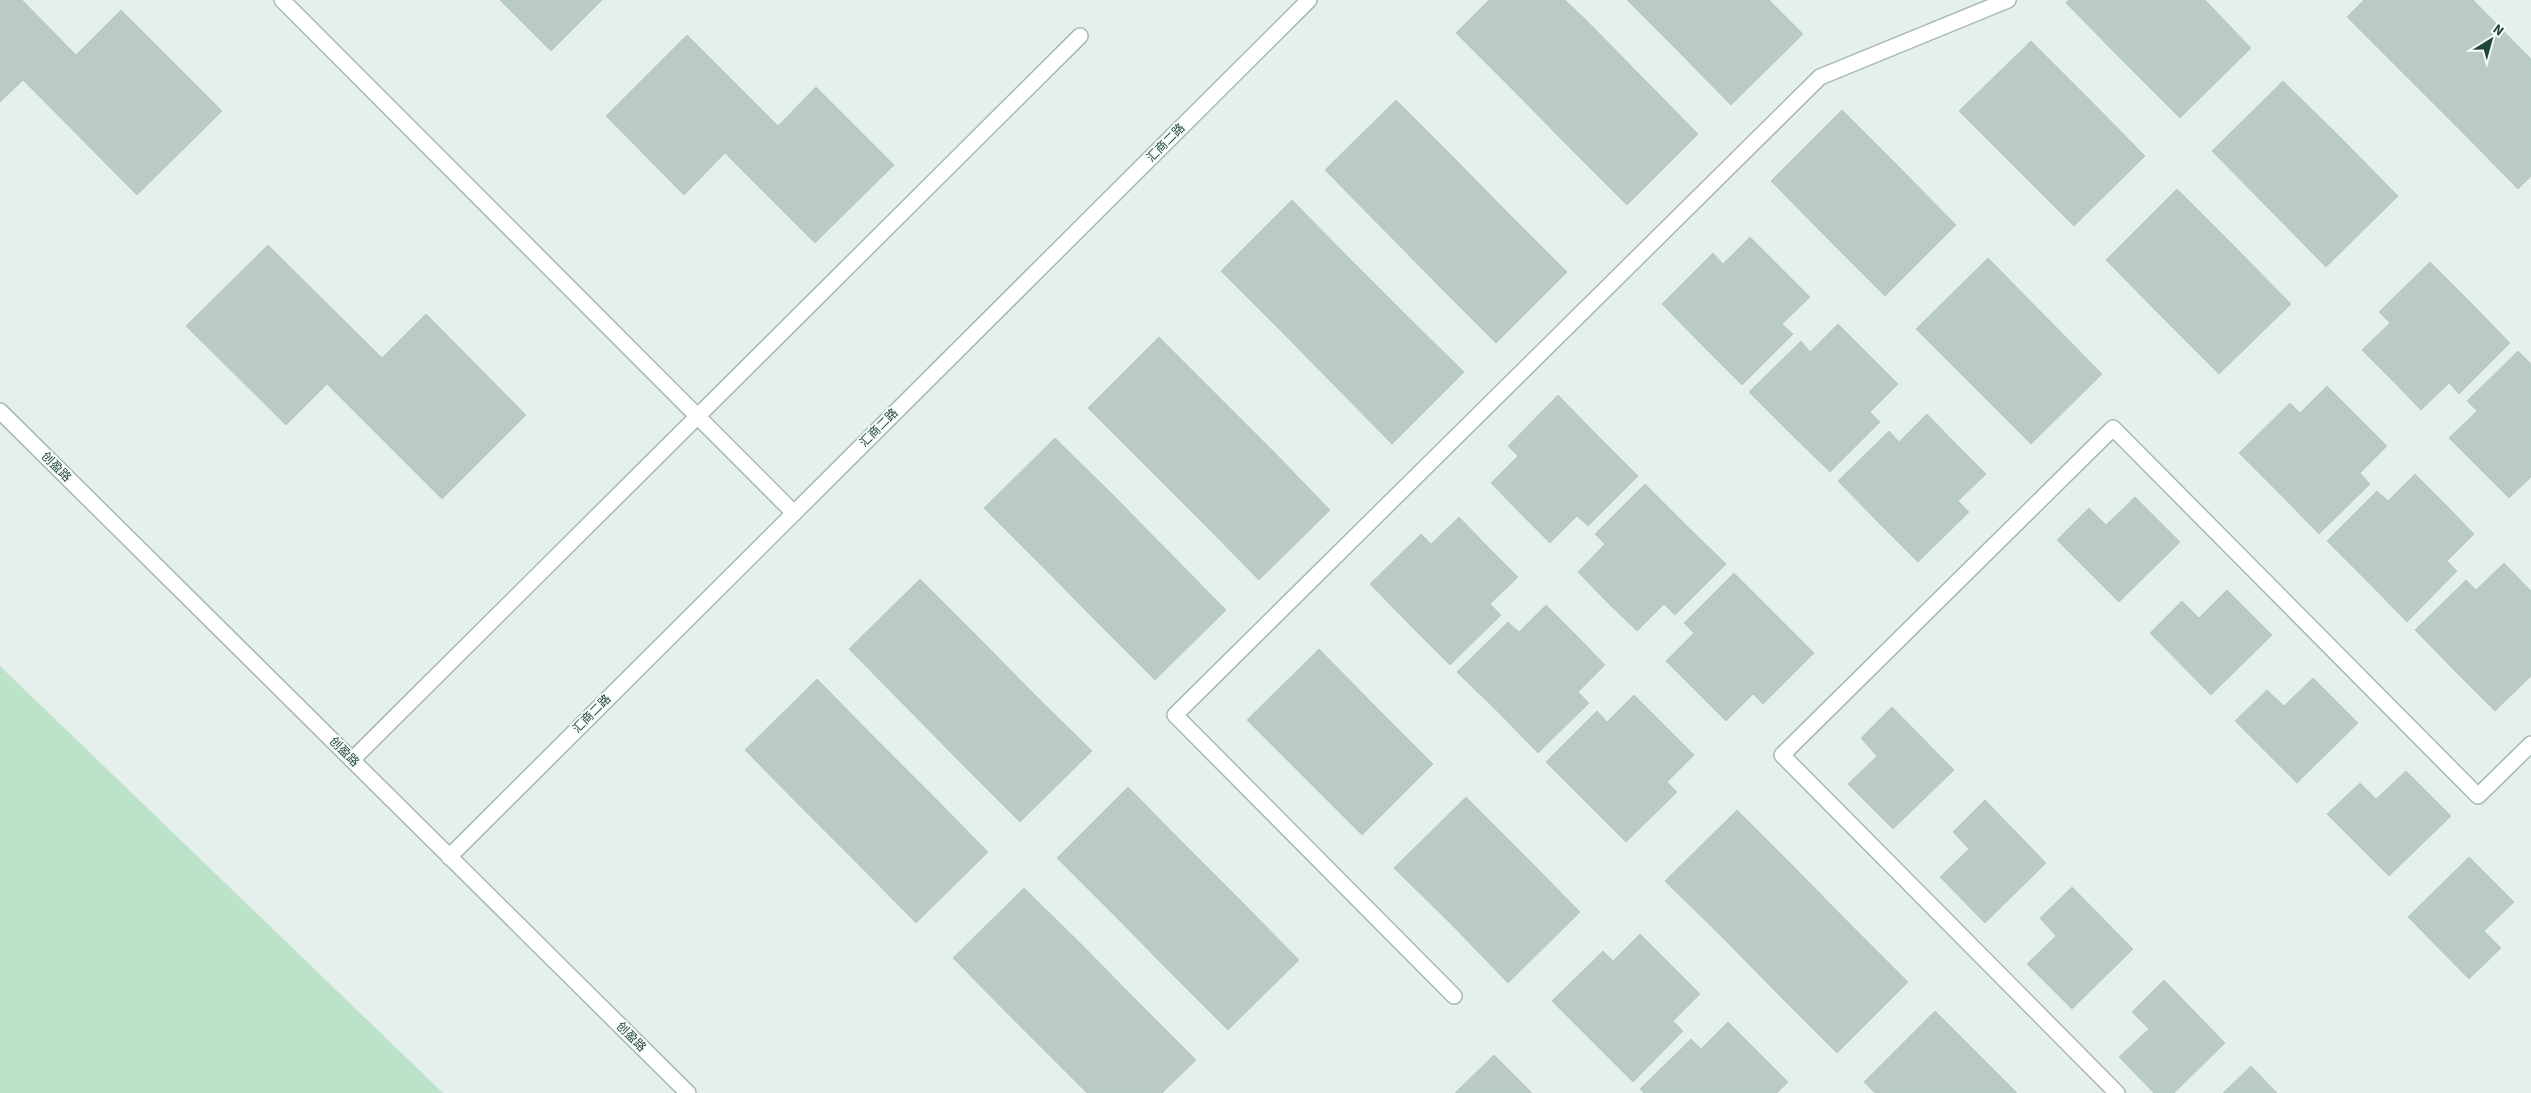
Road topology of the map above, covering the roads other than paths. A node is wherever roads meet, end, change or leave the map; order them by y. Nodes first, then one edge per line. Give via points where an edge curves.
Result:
1 (282, 0) edge
2 (1309, 0) edge
3 (2008, 0) edge
4 (1080, 36) dead end
5 (0, 411) edge
6 (698, 416) junction
7 (794, 513) junction
8 (2531, 744) edge
9 (352, 760) junction
10 (449, 857) junction
11 (1454, 996) dead end
12 (688, 1093) edge
13 (2117, 1093) edge

1 - 6 street
2 - 7 street, 汇商二路
3 - 11 street via 1820,77 1175,715
4 - 6 street
5 - 9 street, 创盈路
6 - 7 street
6 - 9 street
7 - 10 street, 汇商二路
8 - 13 street via 2478,796 2113,428 1782,755
9 - 10 street, 创盈路
10 - 12 street, 创盈路

